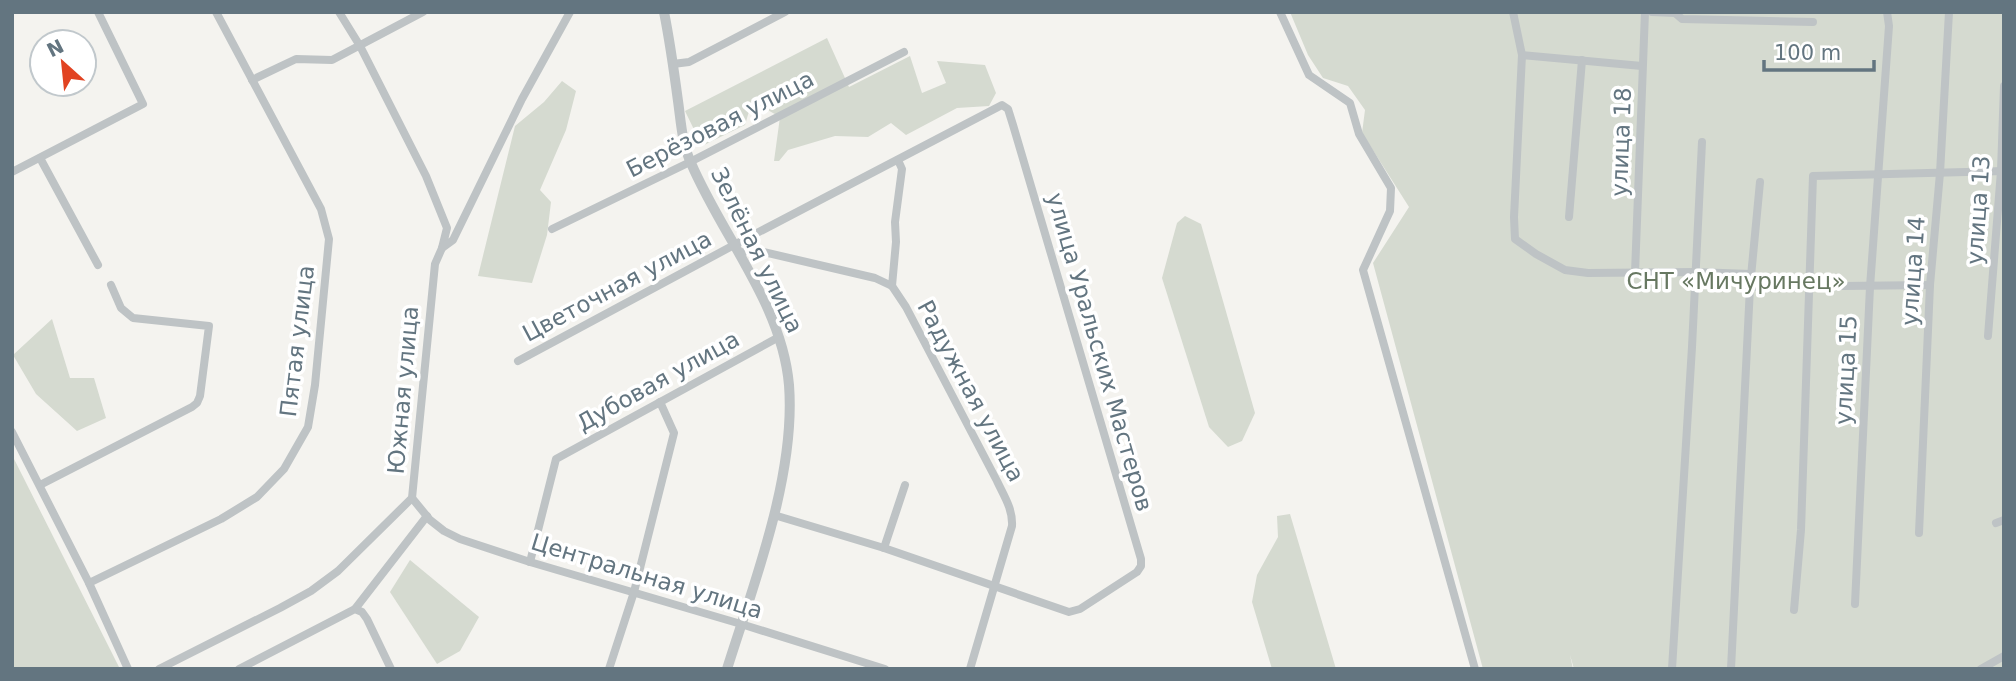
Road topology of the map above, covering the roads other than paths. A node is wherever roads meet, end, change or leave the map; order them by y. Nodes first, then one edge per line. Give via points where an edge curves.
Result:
1 (98, 12) edge
2 (216, 12) edge
3 (339, 12) edge
4 (423, 12) edge
5 (570, 12) edge
6 (664, 12) edge
7 (785, 12) edge
8 (1280, 12) edge
9 (1513, 12) edge
10 (1645, 12) edge
11 (1651, 12) edge
12 (1887, 12) edge
13 (1949, 12) edge
14 (1814, 22) dead end
15 (360, 46) junction
16 (904, 52) dead end
17 (1522, 55) junction
18 (1582, 60) junction
19 (673, 64) junction
20 (1642, 66) junction
21 (252, 80) junction
22 (2004, 86) edge
23 (1702, 142) dead end
24 (40, 158) junction
25 (898, 160) junction
26 (690, 162) junction
27 (2003, 171) edge
28 (12, 172) edge
29 (1940, 173) junction
30 (1878, 174) junction
31 (1760, 182) dead end
32 (1569, 217) dead end
33 (552, 229) dead end
34 (442, 248) junction
35 (736, 249) junction
36 (98, 265) dead end
37 (1696, 272) junction
38 (1635, 273) junction
39 (1751, 274) junction
40 (111, 285) dead end
41 (1930, 285) junction
42 (892, 286) junction
43 (1749, 287) junction
44 (1870, 287) junction
45 (1809, 288) junction
46 (1988, 336) dead end
47 (779, 337) junction
48 (518, 361) dead end
49 (660, 402) junction
50 (12, 432) edge
51 (40, 485) junction
52 (905, 485) dead end
53 (412, 498) junction
54 (774, 515) junction
55 (427, 516) junction
56 (1919, 533) dead end
57 (884, 548) junction
58 (530, 562) junction
59 (89, 583) junction
60 (993, 587) junction
61 (634, 592) junction
62 (1855, 604) dead end
63 (355, 609) junction
64 (1794, 610) dead end
65 (741, 624) junction
66 (2004, 656) edge
67 (128, 669) edge
68 (159, 669) edge
69 (239, 669) edge
70 (391, 669) edge
71 (609, 669) edge
72 (727, 669) edge
73 (885, 669) edge
74 (970, 669) edge
75 (1475, 669) edge
76 (1671, 669) edge
77 (1731, 669) edge
78 (1981, 669) edge

1 - 24 street via 143,104
2 - 21 street, Пятая улица
3 - 15 street
4 - 15 street
5 - 34 street, Южная улица via 453,240
6 - 19 street, Зелёная улица
7 - 19 street via 690,62
8 - 75 street via 1309,75 1350,103 1359,134 1391,188 1390,211 1363,270
9 - 17 street
10 - 20 street, улица 18
11 - 14 street via 1675,13 1682,19
12 - 30 street, улица 15
13 - 29 street, улица 14
15 - 21 street via 332,60 296,59
15 - 34 street via 430,186 447,228
16 - 26 street, Берёзовая улица
17 - 18 street
17 - 38 street via 1515,239 1565,270
18 - 20 street
18 - 32 street
19 - 26 street, Зелёная улица
20 - 38 street, улица 18
21 - 59 street, Пятая улица via 321,209 329,239 308,427 284,469 257,497
22 - 27 street, улица 13
23 - 37 street
24 - 28 street
24 - 36 street
25 - 35 street, Цветочная улица
25 - 42 street via 902,169
25 - 60 street, улица Уральских Мастеров via 1002,104 1008,109 1141,559 1137,572 1069,612
26 - 33 street, Берёзовая улица
26 - 35 street, Зелёная улица
27 - 29 street
27 - 46 street, улица 13
29 - 30 street
29 - 41 street, улица 14
30 - 44 street, улица 15
30 - 45 street via 1813,176
31 - 39 street
34 - 53 street, Южная улица via 435,264
35 - 42 street, Радужная улица via 875,278
35 - 47 street, Зелёная улица
35 - 48 street, Цветочная улица
37 - 38 street
37 - 39 street
37 - 76 street
39 - 43 street
40 - 51 street via 121,308 133,318 209,326 202,389 197,403
41 - 44 street
41 - 56 street, улица 14
42 - 60 street, Радужная улица via 1013,517
43 - 45 street
43 - 77 street
44 - 45 street
44 - 62 street, улица 15
45 - 64 street
47 - 49 street, Дубовая улица
47 - 54 street, Зелёная улица via 789,411
49 - 58 street, Дубовая улица via 555,459
49 - 61 street via 674,433
50 - 51 street
51 - 59 street
52 - 57 street
53 - 55 street, Центральная улица
53 - 68 street, Южная улица via 338,571 311,591
54 - 57 street
54 - 65 street, Зелёная улица
55 - 58 street, Центральная улица via 460,539
55 - 63 street
57 - 60 street
58 - 61 street, Центральная улица
59 - 67 street
60 - 74 street, Радужная улица
61 - 65 street, Центральная улица
61 - 71 street
63 - 69 street
63 - 70 street via 367,619
65 - 72 street, Зелёная улица
65 - 73 street, Центральная улица
66 - 78 street

